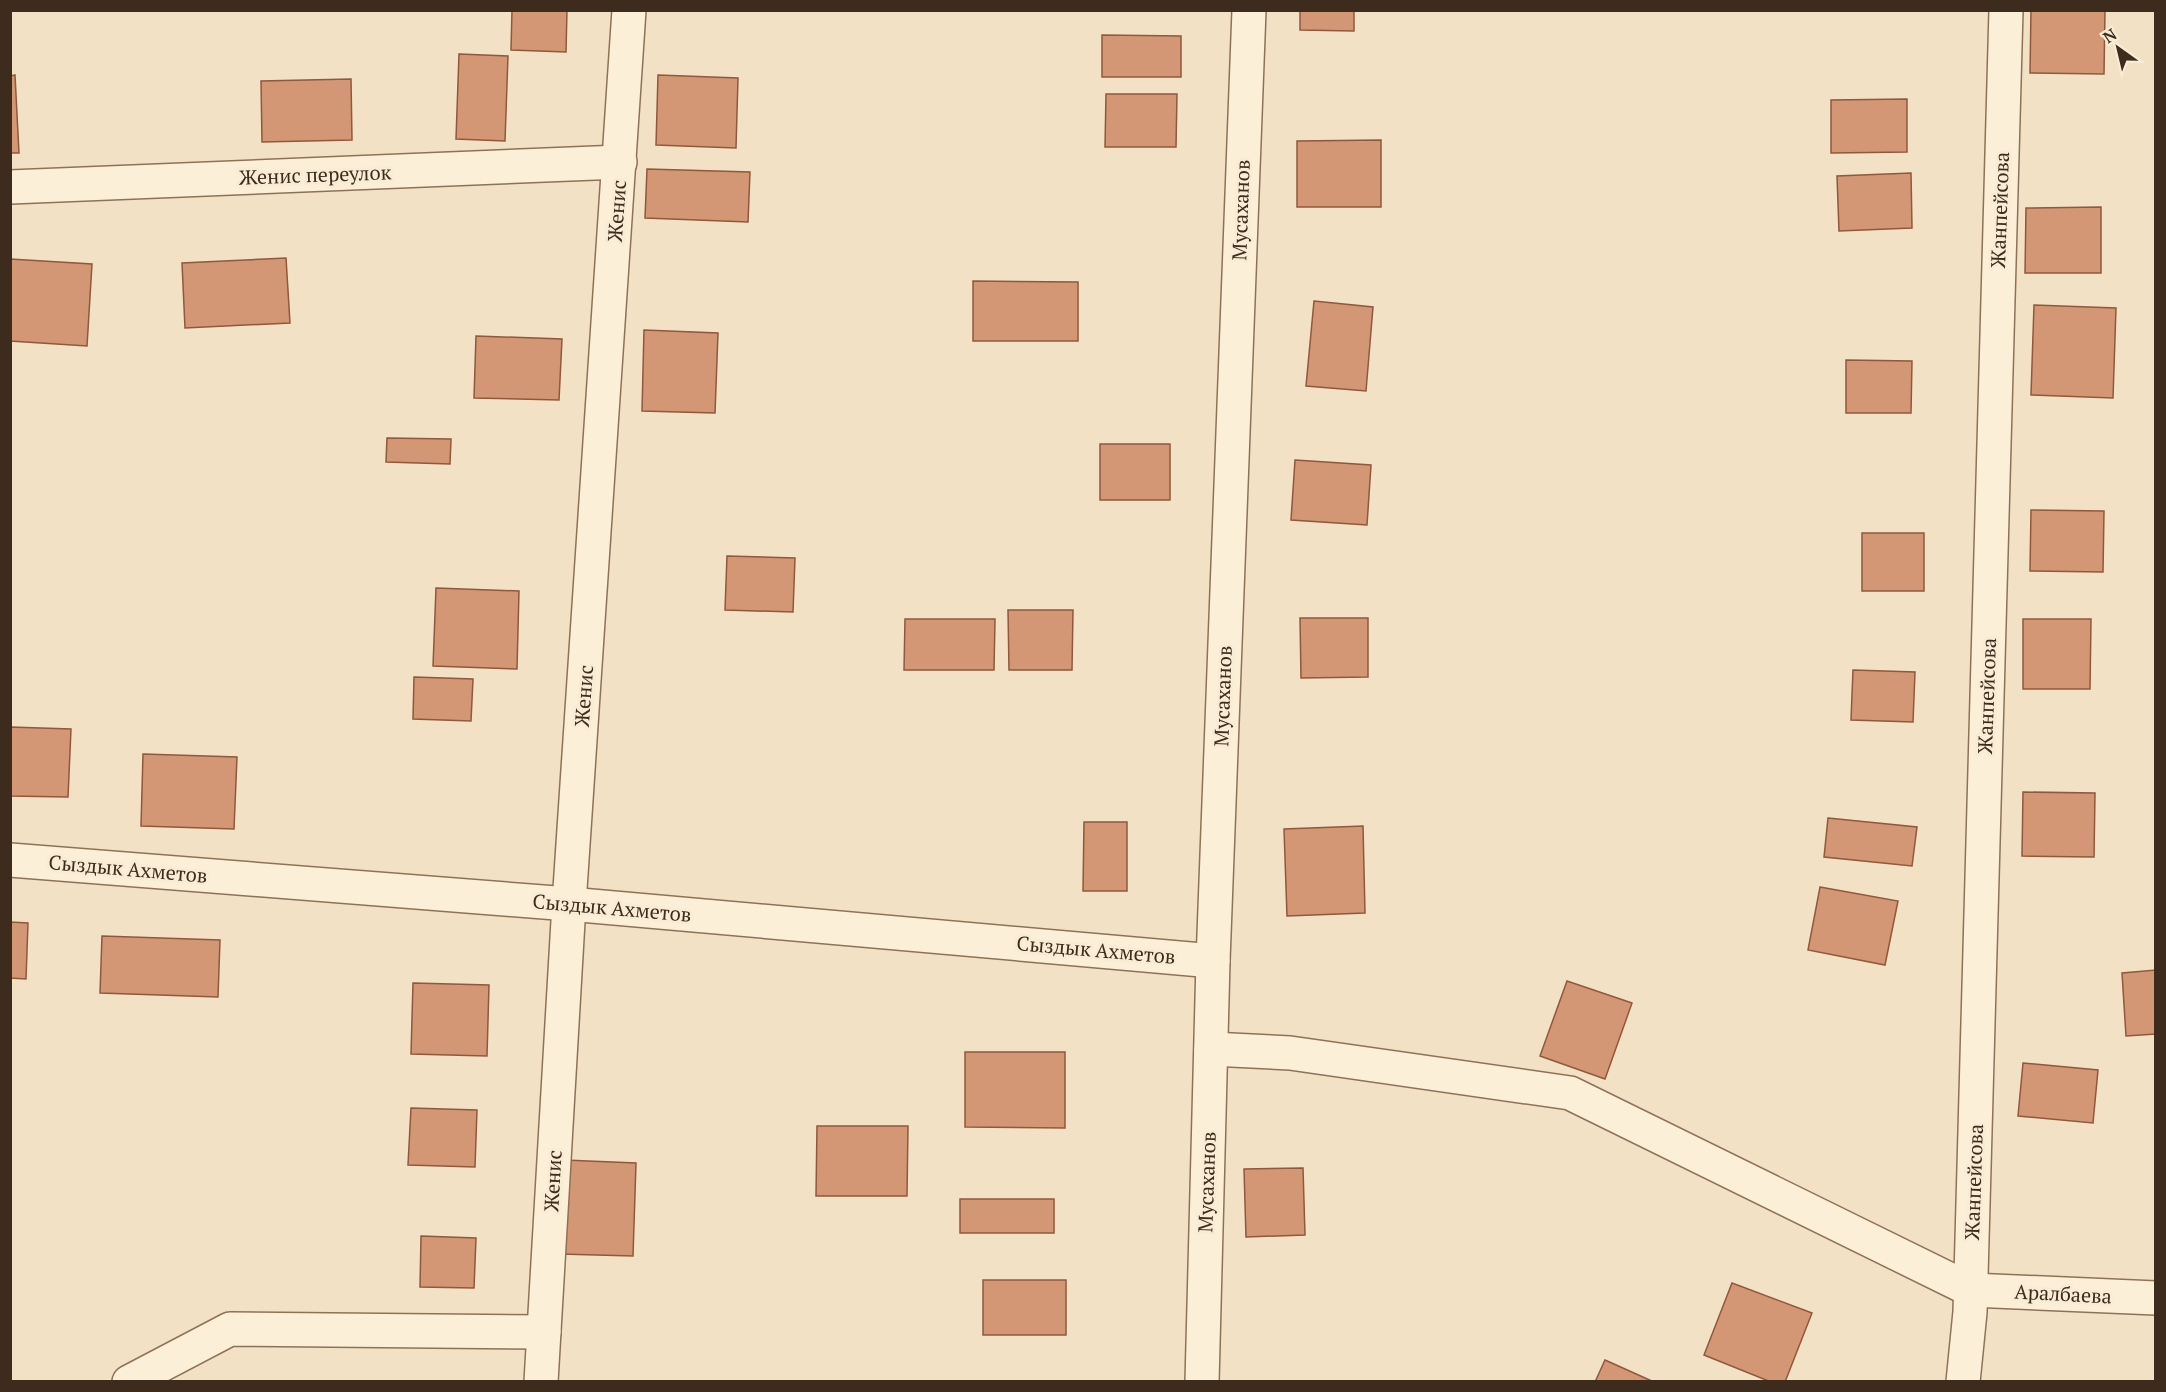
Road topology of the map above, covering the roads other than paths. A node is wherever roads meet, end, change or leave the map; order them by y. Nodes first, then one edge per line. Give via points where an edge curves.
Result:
1 (629, 10) edge
2 (1248, 10) edge
3 (2006, 10) edge
4 (620, 162) junction
5 (10, 187) edge
6 (10, 860) edge
7 (569, 904) junction
8 (1213, 961) junction
9 (1211, 1049) junction
10 (1971, 1290) junction
11 (2156, 1298) edge
12 (544, 1332) junction
13 (129, 1382) edge
14 (541, 1382) edge
15 (1202, 1382) edge
16 (1963, 1382) edge

1 - 4 street, Женис
2 - 8 street, Мусаханов
3 - 10 street, Жанпейсова
4 - 5 street, Женис переулок
4 - 7 street, Женис
6 - 7 street, Сыздык Ахметов
7 - 8 street, Сыздык Ахметов
7 - 12 street, Женис
8 - 9 street, Мусаханов
9 - 10 street via 1290,1053 1570,1093
9 - 15 street, Мусаханов
10 - 11 street, Аралбаева
10 - 16 street, Жанпейсова
12 - 13 street via 230,1329
12 - 14 street, Женис

